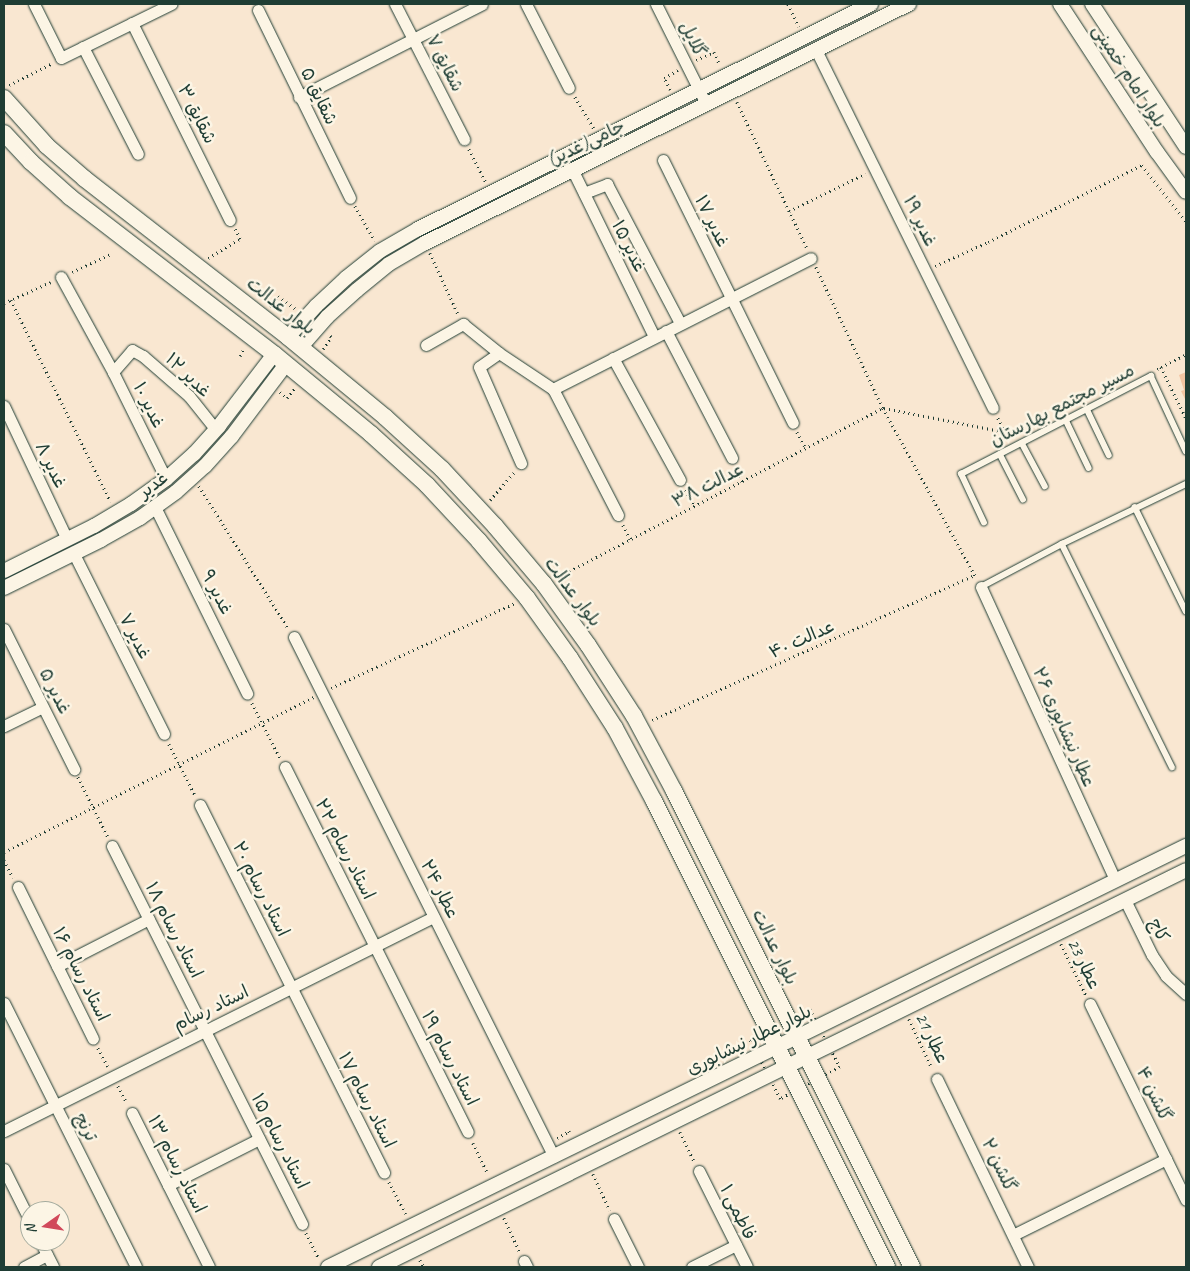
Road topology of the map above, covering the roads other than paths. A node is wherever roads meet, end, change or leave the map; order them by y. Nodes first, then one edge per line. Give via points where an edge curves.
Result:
1 (34, 4) edge
2 (395, 4) edge
3 (482, 4) edge
4 (526, 4) edge
5 (656, 4) edge
6 (871, 4) edge
7 (909, 4) edge
8 (1060, 4) edge
9 (1092, 4) edge
10 (164, 5) edge
11 (258, 10) dead end
12 (132, 23) junction
13 (413, 39) junction
14 (83, 47) junction
15 (816, 50) junction
16 (570, 88) road end
17 (699, 90) junction
18 (299, 97) junction
19 (4, 98) edge
20 (706, 104) junction
21 (4, 133) edge
22 (464, 139) road end
23 (1186, 146) edge
24 (138, 154) dead end
25 (663, 160) dead end
26 (573, 171) junction
27 (1186, 192) edge
28 (584, 193) junction
29 (350, 198) road end
30 (230, 220) road end
31 (812, 258) road end
32 (61, 277) dead end
33 (730, 298) junction
34 (680, 323) junction
35 (666, 331) junction
36 (654, 336) junction
37 (294, 342) junction
38 (426, 345) dead end
39 (132, 350) joint
40 (499, 352) junction
41 (613, 358) junction
42 (280, 359) junction
43 (113, 372) junction
44 (553, 389) junction
45 (4, 406) edge
46 (993, 408) road end
47 (1088, 409) junction
48 (1066, 420) junction
49 (793, 423) road end
50 (216, 430) junction
51 (1022, 443) junction
52 (1186, 451) edge
53 (1000, 454) junction
54 (1109, 456) dead end
55 (732, 458) dead end
56 (521, 463) road end
57 (1089, 468) dead end
58 (166, 480) junction
59 (680, 480) road end
60 (1186, 484) edge
61 (1045, 486) dead end
62 (1023, 499) dead end
63 (154, 507) junction
64 (1135, 508) junction
65 (618, 516) road end
66 (984, 523) dead end
67 (67, 539) junction
68 (1062, 544) junction
69 (74, 554) junction
70 (4, 570) edge
71 (982, 587) joint
72 (4, 588) edge
73 (1186, 611) edge
74 (4, 628) edge
75 (294, 637) road end
76 (247, 692) road end
77 (43, 707) junction
78 (4, 726) edge
79 (164, 734) road end
80 (285, 767) road end
81 (1172, 767) dead end
82 (74, 769) road end
83 (200, 805) road end
84 (112, 846) road end
85 (1186, 846) edge
86 (1186, 870) edge
87 (1115, 880) junction
88 (18, 887) road end
89 (1124, 900) junction
90 (434, 917) junction
91 (150, 919) junction
92 (374, 946) junction
93 (57, 966) junction
94 (291, 988) junction
95 (1186, 994) edge
96 (4, 1003) edge
97 (1090, 1004) road end
98 (205, 1031) junction
99 (797, 1037) junction
100 (93, 1039) road end
101 (777, 1047) junction
102 (807, 1056) junction
103 (787, 1066) junction
104 (937, 1079) road end
105 (55, 1105) junction
106 (132, 1113) road end
107 (4, 1131) edge
108 (468, 1132) road end
109 (259, 1139) junction
110 (554, 1157) junction
111 (1166, 1159) junction
112 (4, 1169) edge
113 (699, 1171) road end
114 (384, 1172) road end
115 (168, 1185) junction
116 (1186, 1200) edge
117 (20, 1201) edge
118 (614, 1219) dead end
119 (302, 1224) road end
120 (1013, 1235) junction
121 (736, 1245) junction
122 (45, 1251) edge
123 (48, 1256) junction
124 (24, 1267) edge
125 (53, 1267) edge
126 (136, 1267) edge
127 (209, 1267) edge
128 (328, 1267) edge
129 (379, 1267) edge
130 (638, 1267) edge
131 (692, 1267) edge
132 (747, 1267) edge
133 (887, 1267) edge
134 (912, 1267) edge
135 (1028, 1267) edge

1 - 14 street via 61,58
2 - 13 street, شقایق ۷
3 - 13 street
4 - 16 street
5 - 17 street, گلایل
6 - 17 street, جامی(غدیر)
7 - 15 street, جامی(غدیر)
8 - 27 street, بلوار امام خمینی
9 - 23 street, بلوار امام خمینی
10 - 12 street
11 - 18 street, شقایق ۵
12 - 14 street
12 - 30 street, شقایق ۳
13 - 18 street
13 - 22 street, شقایق ۷
14 - 24 street
15 - 20 street, جامی(غدیر)
15 - 46 street, غدیر ۱۹
17 - 20 street, گلایل
17 - 37 street, جامی(غدیر) via 418,229 380,251 316,306
18 - 29 street, شقایق ۵
19 - 37 main road, بلوار عدالت via 47,146 85,179
20 - 26 street, جامی(غدیر)
21 - 42 main road via 70,197
25 - 33 street, غدیر ۱۷
26 - 28 street, غدیر ۱۵
26 - 37 street, جامی(غدیر) via 425,243 389,264
28 - 34 street via 608,184
28 - 36 street, غدیر ۱۵
31 - 33 street
32 - 43 street
33 - 34 street
33 - 49 street, غدیر ۱۷
34 - 35 street
35 - 36 street
35 - 55 street
36 - 41 street
37 - 42 main road
37 - 99 main road, بلوار عدالت via 385,417 442,470 544,584 588,645 639,726
38 - 40 street via 463,324
39 - 43 street, غدیر ۱۰
39 - 50 street, غدیر ۱۲ via 189,396
40 - 44 street
40 - 56 street via 479,367
41 - 44 street
41 - 59 street
42 - 50 street, غدیر
42 - 63 street, غدیر via 232,436 193,477
42 - 101 main road via 371,434 426,486 479,541 527,598 615,728
43 - 58 street, غدیر ۱۰
44 - 65 street
45 - 67 street, غدیر ۸
47 - 48 lane, مسیر مجتمع بهارستان
47 - 52 lane, مسیر مجتمع بهارستان via 1151,376
47 - 54 lane
48 - 51 lane, مسیر مجتمع بهارستان
48 - 57 lane
50 - 58 street, غدیر
51 - 53 lane, مسیر مجتمع بهارستان
51 - 61 lane
53 - 62 lane
53 - 66 lane, مسیر مجتمع بهارستان via 961,474
58 - 67 street, غدیر via 116,513
60 - 64 lane
63 - 69 street, غدیر
63 - 76 street, غدیر ۹
64 - 68 lane
64 - 73 lane
67 - 70 street, غدیر
68 - 71 lane
68 - 81 lane
69 - 72 street, غدیر
69 - 79 street, غدیر ۷
71 - 87 street, عطار نیشابوری ۲۶
74 - 77 street, غدیر ۵
75 - 90 street, عطار ۲۴
77 - 78 street
77 - 82 street, غدیر ۵
80 - 92 street, استاد رسام ۲۲
83 - 94 street, استاد رسام ۲۰
84 - 91 street, استاد رسام ۱۸
85 - 87 street, بلوار عطار نیشابوری
86 - 89 street
87 - 89 street
87 - 99 street, بلوار عطار نیشابوری
88 - 93 street, استاد رسام ۱۶
89 - 95 street, کاج via 1152,955 1166,976
89 - 102 street
90 - 92 street, استاد رسام
90 - 110 street, عطار ۲۴
91 - 93 street
91 - 98 street, استاد رسام ۱۸
92 - 94 street, استاد رسام
92 - 108 street, استاد رسام ۱۹
93 - 100 street, استاد رسام ۱۶
94 - 98 street, استاد رسام
94 - 114 street, استاد رسام ۱۷
96 - 105 street, ترنج
97 - 111 street, گلشن ۴
98 - 105 street, استاد رسام
98 - 109 street, استاد رسام ۱۵
99 - 101 street, بلوار عطار نیشابوری
99 - 102 main road, بلوار عدالت
101 - 103 main road
101 - 110 street, بلوار عطار نیشابوری
102 - 103 street
102 - 134 main road, بلوار عدالت
103 - 129 street
103 - 133 main road
104 - 120 street, گلشن ۲
105 - 107 street, استاد رسام
105 - 126 street, ترنج
106 - 115 street, استاد رسام ۱۳
109 - 115 street
109 - 119 street, استاد رسام ۱۵
110 - 128 street, بلوار عطار نیشابوری
111 - 116 street, گلشن ۴
111 - 120 street
112 - 117 street
113 - 121 street, فاطمی ۱
115 - 127 street, استاد رسام ۱۳
118 - 130 street
120 - 135 street, گلشن ۲
121 - 131 street
121 - 132 street, فاطمی ۱
122 - 123 street
123 - 124 street
123 - 125 street

